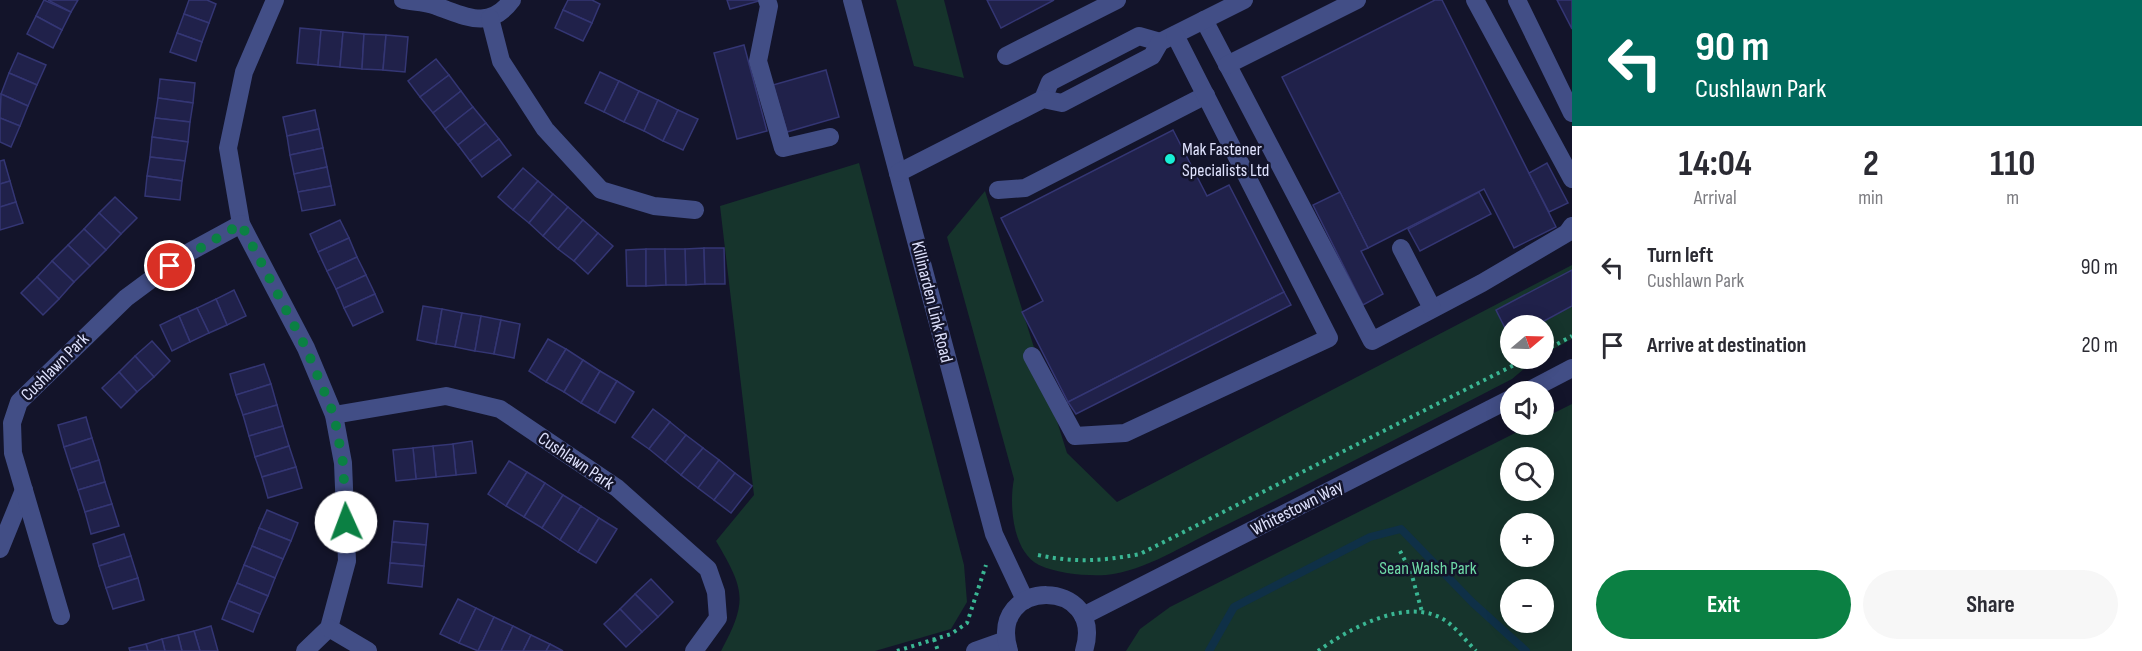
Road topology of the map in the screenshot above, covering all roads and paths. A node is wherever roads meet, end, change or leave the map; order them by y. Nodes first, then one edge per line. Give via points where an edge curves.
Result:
1 (275, 0) edge
2 (403, 0) edge
3 (512, 0) edge
4 (767, 0) edge
5 (852, 0) edge
6 (1117, 0) edge
7 (1244, 0) edge
8 (1357, 0) edge
9 (1475, 0) edge
10 (1516, 0) edge
11 (490, 18) junction
12 (1204, 20) junction
13 (1168, 38) junction
14 (1006, 56) dead end
15 (1227, 65) junction
16 (1206, 95) junction
17 (1572, 113) edge
18 (830, 137) dead end
19 (898, 173) junction
20 (1572, 179) edge
21 (998, 190) dead end
22 (695, 210) dead end
23 (241, 224) junction
24 (1572, 226) edge
25 (1401, 248) dead end
26 (1432, 308) junction
27 (1572, 336) edge
28 (1554, 346) edge
29 (1032, 356) dead end
30 (1572, 368) edge
31 (1506, 369) edge
32 (1547, 381) edge
33 (1500, 404) edge
34 (334, 415) junction
35 (24, 490) junction
36 (0, 549) edge
37 (1400, 552) dead end
38 (1038, 555) dead end
39 (980, 587) dead end
40 (1025, 600) junction
41 (1422, 612) junction
42 (62, 616) dead end
43 (1083, 616) junction
44 (329, 628) junction
45 (934, 639) junction
46 (1007, 646) edge
47 (305, 651) edge
48 (368, 651) edge
49 (694, 651) edge
50 (897, 651) edge
51 (938, 651) edge
52 (975, 651) edge
53 (1084, 651) edge
54 (1318, 651) edge
55 (1476, 651) edge

1 - 23 street via 244,72 228,148
2 - 11 street via 433,4 467,19
3 - 11 street
4 - 18 street via 758,61 783,148
5 - 19 street, Killinarden Link Road
6 - 14 street
7 - 12 street
8 - 15 street
9 - 20 street
10 - 17 street
11 - 22 street via 501,61 539,120 601,190 654,206
12 - 13 street
12 - 15 street
13 - 16 street
13 - 19 street via 1139,36 1050,82 1043,99
15 - 26 street via 1372,340
16 - 21 street via 1025,188
16 - 29 street via 1329,338 1125,433 1075,436
19 - 40 street, Killinarden Link Road via 994,534
23 - 34 street via 306,348
23 - 35 street, Cushlawn Park via 184,255 126,298 19,402 12,423 13,453
24 - 26 street via 1567,233 1482,283
25 - 26 street
27 - 28 path
30 - 32 street
31 - 38 path via 1140,554 1069,562
33 - 43 street, Whitestown Way
34 - 44 street via 343,463 347,561
34 - 49 street, Cushlawn Park via 446,396 500,409 617,488 708,569 716,592 718,618
35 - 36 street
35 - 42 street, Cushlawn Park
37 - 41 path via 1411,572
39 - 45 path via 967,623
40 - 43 street via 1051,594 1075,605
40 - 46 street via 1009,617
41 - 54 path via 1402,614 1342,634
41 - 55 path via 1443,619
43 - 53 street via 1087,641
44 - 47 street
44 - 48 street
45 - 50 path
45 - 51 path
46 - 52 street

